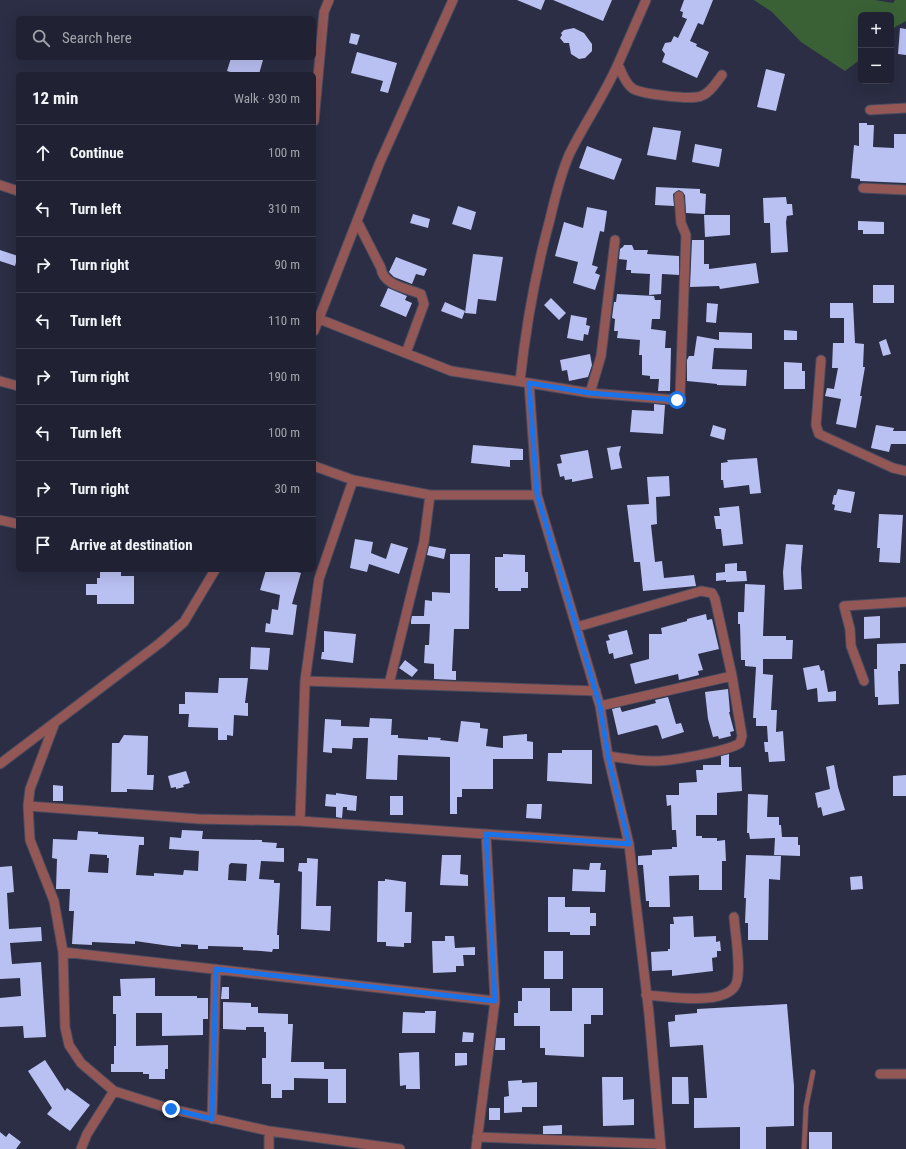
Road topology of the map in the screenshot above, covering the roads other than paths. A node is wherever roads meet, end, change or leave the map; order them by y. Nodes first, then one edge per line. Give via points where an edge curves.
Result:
1 (329, 0) edge
2 (453, 0) edge
3 (646, 0) edge
4 (618, 64) junction
5 (722, 75) dead end
6 (316, 99) edge
7 (906, 108) edge
8 (870, 110) dead end
9 (0, 185) edge
10 (863, 188) dead end
11 (16, 190) edge
12 (906, 190) edge
13 (679, 196) dead end
14 (357, 221) junction
15 (615, 240) dead end
16 (316, 318) edge
17 (406, 353) junction
18 (821, 360) dead end
19 (0, 381) edge
20 (524, 382) junction
21 (16, 385) edge
22 (590, 393) junction
23 (316, 467) edge
24 (906, 471) edge
25 (354, 480) junction
26 (537, 494) junction
27 (430, 495) junction
28 (0, 520) edge
29 (16, 524) edge
30 (211, 572) edge
31 (906, 602) edge
32 (577, 627) junction
33 (732, 676) junction
34 (864, 681) dead end
35 (304, 682) junction
36 (388, 684) junction
37 (596, 691) junction
38 (600, 706) junction
39 (54, 725) junction
40 (608, 756) junction
41 (0, 764) edge
42 (28, 806) junction
43 (300, 821) junction
44 (486, 834) junction
45 (629, 844) junction
46 (734, 916) dead end
47 (63, 952) junction
48 (216, 969) junction
49 (646, 995) junction
50 (495, 1001) junction
51 (814, 1072) dead end
52 (880, 1074) dead end
53 (906, 1074) edge
54 (114, 1091) junction
55 (212, 1119) junction
56 (269, 1132) junction
57 (477, 1136) junction
58 (661, 1146) edge
59 (81, 1149) edge
60 (270, 1149) edge
61 (400, 1149) edge
62 (476, 1149) edge
63 (804, 1149) edge

1 - 6 street via 324,12
2 - 14 street via 380,162
3 - 4 street
4 - 5 street via 631,88 644,93 668,96 697,98 709,90
4 - 20 street via 569,155 559,184 531,296
7 - 8 street
9 - 11 street
10 - 12 street
13 - 22 street via 681,223 686,235 680,396 677,400 670,401
14 - 16 street
14 - 17 street via 381,268 382,276 387,281 421,294 424,298
15 - 22 street via 601,356
16 - 17 street
17 - 20 street via 451,371
18 - 24 street via 816,426 819,434 886,465
19 - 21 street
20 - 22 street
20 - 26 street
23 - 25 street
25 - 27 street
25 - 35 street via 319,579
26 - 27 street
26 - 32 street
27 - 36 street via 424,542
28 - 29 street
30 - 39 street via 184,622
31 - 34 street via 844,606 851,646
32 - 33 street via 707,591 712,593 715,599
32 - 37 street
33 - 38 street
33 - 40 street via 742,736 740,743 657,761
35 - 36 street
35 - 43 street
36 - 37 street
37 - 38 street
38 - 40 street
39 - 41 street
39 - 42 street via 30,789
40 - 45 street
42 - 43 street via 199,819
42 - 47 street via 30,840 54,901
43 - 44 street
44 - 45 street
44 - 50 street
45 - 49 street
46 - 49 street via 737,982 731,992 720,997 702,998
47 - 48 street
47 - 54 street via 65,1027 69,1045 81,1063
48 - 50 street
48 - 55 street
49 - 58 street
50 - 57 street
51 - 63 lane via 806,1107
52 - 53 street
54 - 55 street
54 - 59 street via 87,1134
55 - 56 street
56 - 60 street
56 - 61 street
57 - 58 street
57 - 62 street

